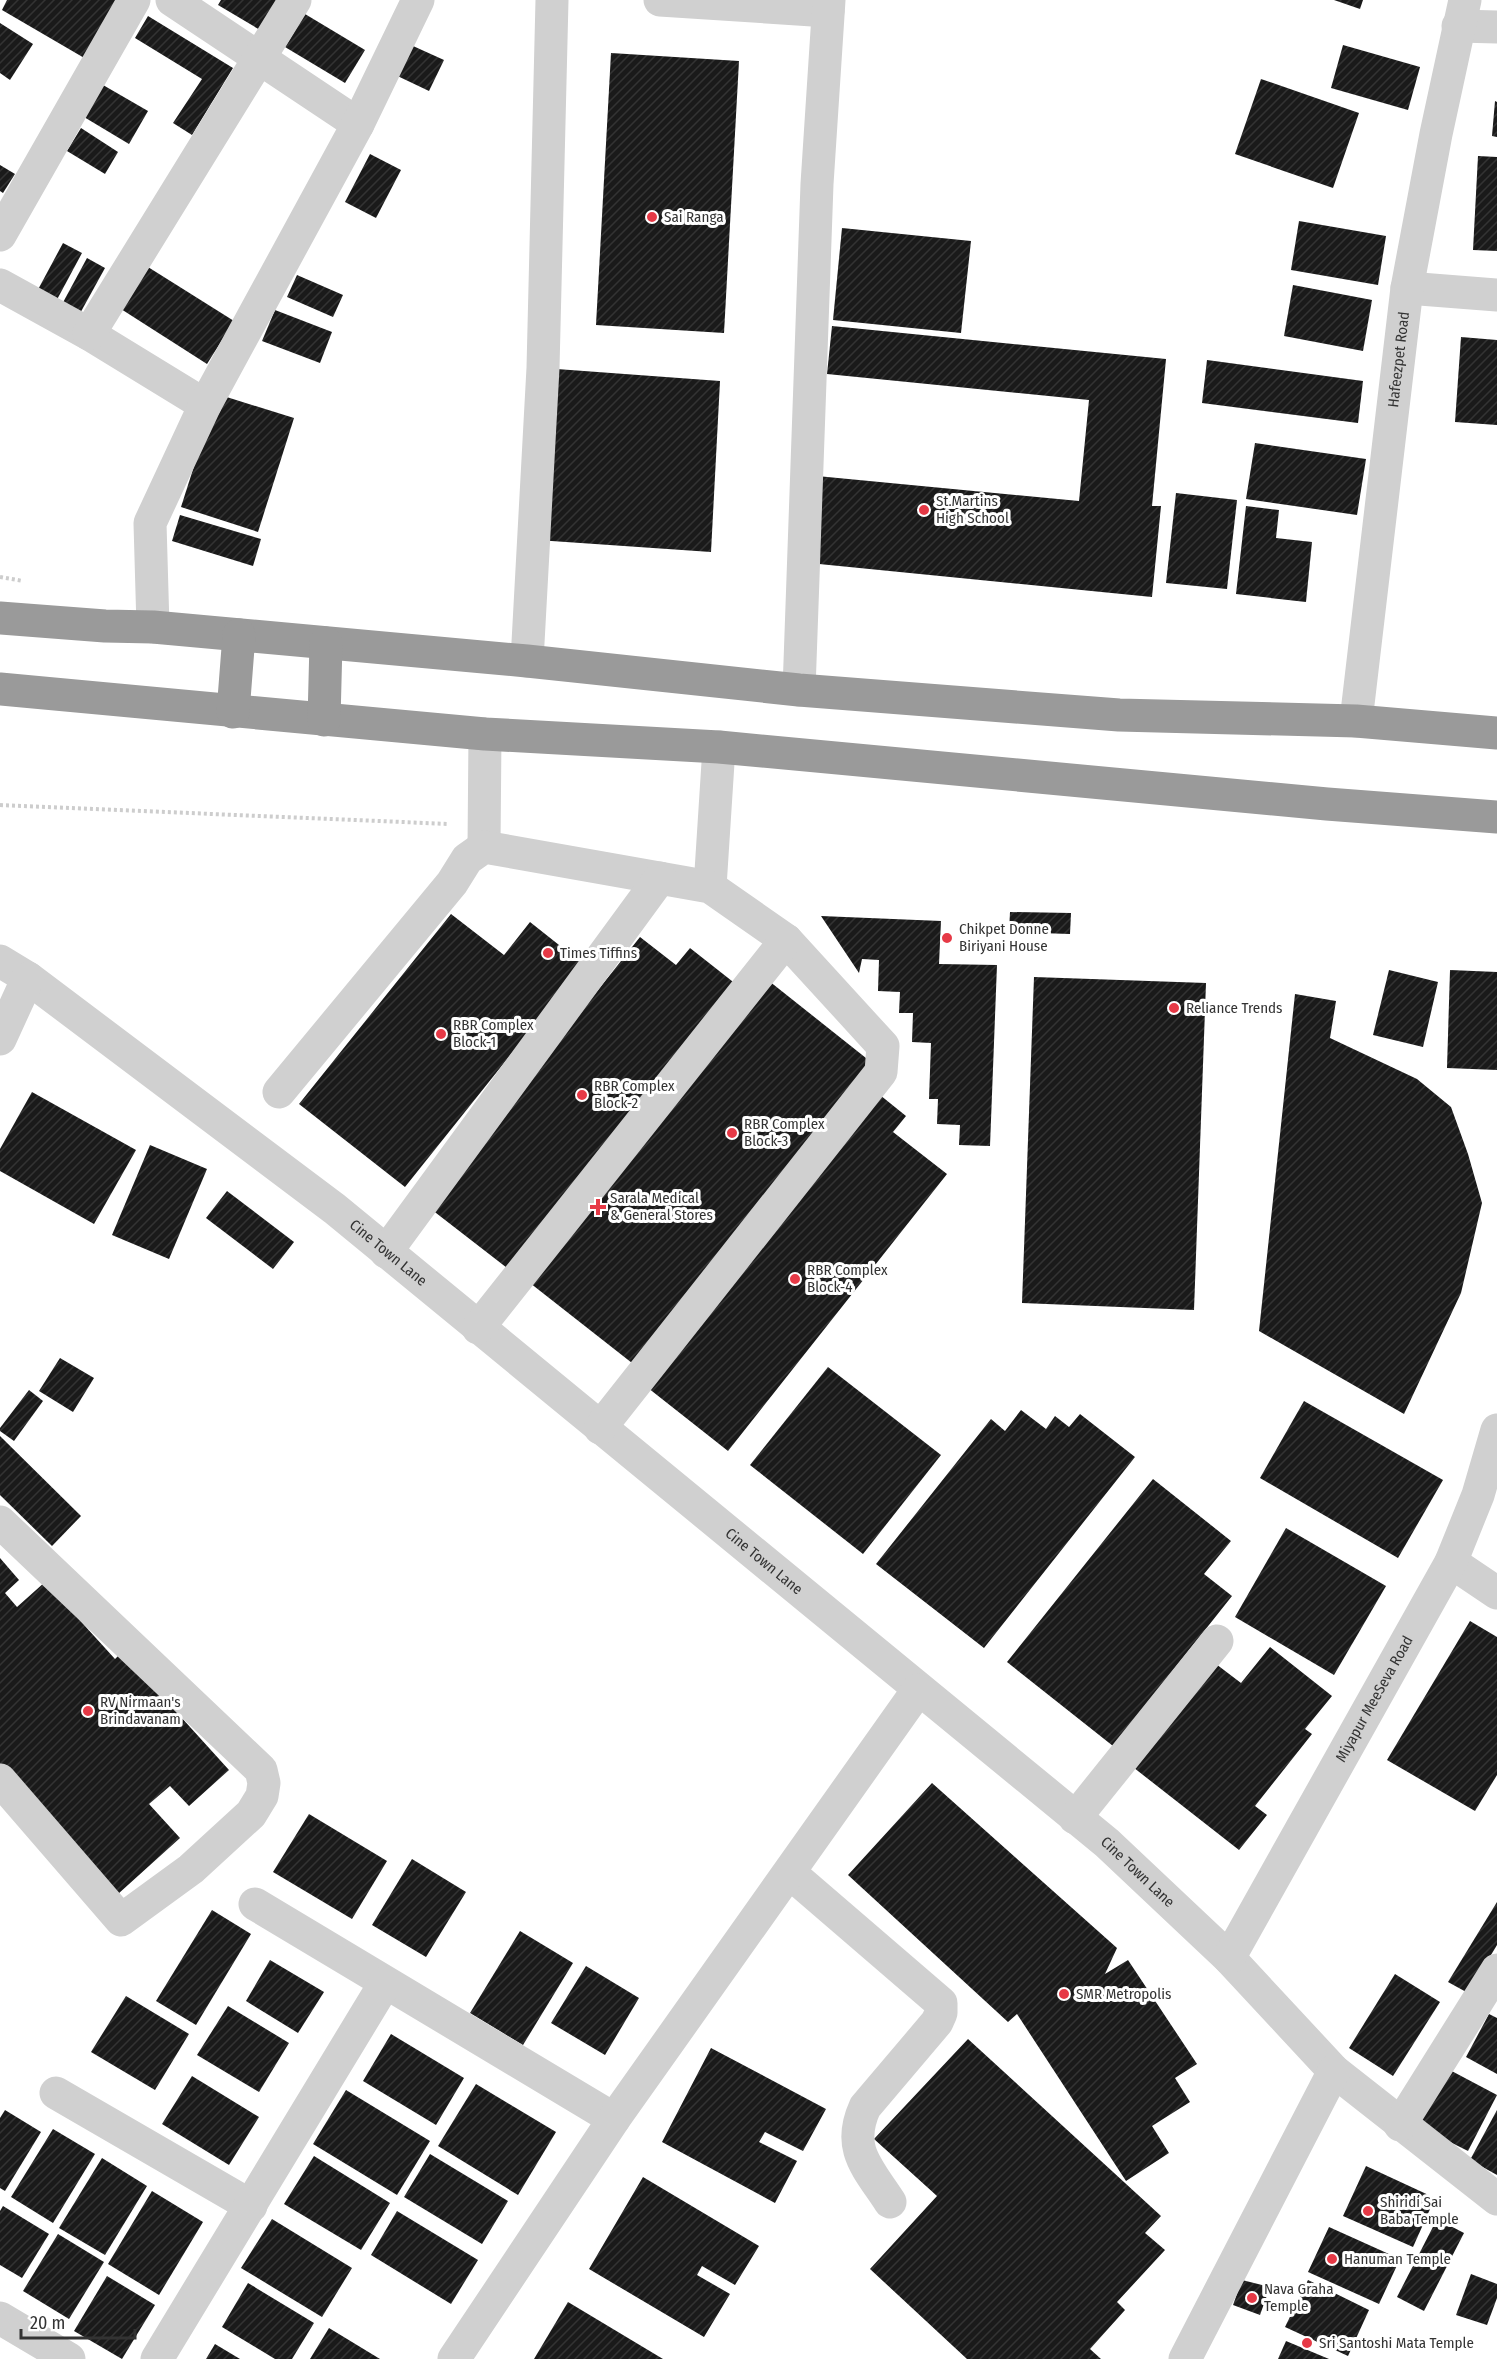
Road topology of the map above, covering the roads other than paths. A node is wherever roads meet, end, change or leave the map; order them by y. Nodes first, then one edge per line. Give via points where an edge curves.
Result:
1 (134, 0) edge
2 (172, 0) edge
3 (295, 0) edge
4 (418, 0) edge
5 (552, 0) edge
6 (660, 0) edge
7 (829, 5) edge
8 (1462, 13) edge
9 (1497, 27) edge
10 (260, 57) junction
11 (358, 124) junction
12 (0, 235) edge
13 (0, 285) edge
14 (1407, 288) junction
15 (1497, 295) edge
16 (89, 334) junction
17 (205, 405) junction
18 (0, 618) edge
19 (153, 627) junction
20 (239, 635) junction
21 (326, 643) junction
22 (527, 661) junction
23 (0, 689) edge
24 (799, 690) junction
25 (233, 712) junction
26 (324, 720) junction
27 (1356, 721) junction
28 (1497, 733) edge
29 (484, 734) junction
30 (719, 747) junction
31 (1497, 817) edge
32 (484, 836) junction
33 (660, 878) junction
34 (710, 887) junction
35 (786, 940) junction
36 (0, 961) edge
37 (28, 978) junction
38 (0, 1039) edge
39 (279, 1092) dead end
40 (386, 1251) junction
41 (478, 1328) junction
42 (600, 1428) junction
43 (1497, 1430) edge
44 (0, 1521) edge
45 (1451, 1562) junction
46 (1497, 1593) edge
47 (1217, 1641) dead end
48 (918, 1690) junction
49 (3, 1790) edge
50 (1075, 1818) junction
51 (790, 1873) junction
52 (255, 1904) dead end
53 (1229, 1958) junction
54 (1497, 1970) edge
55 (385, 1983) junction
56 (1334, 2071) junction
57 (56, 2093) dead end
58 (614, 2119) junction
59 (1400, 2125) junction
60 (1497, 2199) edge
61 (890, 2202) dead end
62 (251, 2206) junction
63 (0, 2318) edge
64 (69, 2359) edge
65 (157, 2359) edge
66 (454, 2359) edge
67 (1185, 2359) edge

1 - 12 street
2 - 10 street
3 - 10 street
4 - 11 street
5 - 22 street via 543,368
6 - 7 street
7 - 24 street via 817,184
8 - 9 street
8 - 14 street, Hafeezpet Road
10 - 11 street
10 - 16 street
11 - 17 street
13 - 16 street
14 - 15 street
14 - 27 street, Hafeezpet Road
16 - 17 street
17 - 19 street via 150,523
18 - 19 highway
19 - 20 highway
20 - 21 highway
20 - 25 highway
21 - 22 highway
21 - 26 highway
22 - 24 highway
23 - 25 highway
24 - 27 highway via 1119,715
25 - 26 highway
26 - 29 highway
27 - 28 highway
29 - 30 highway
29 - 32 street
30 - 31 highway
30 - 34 street
32 - 33 street
32 - 39 street via 452,883
33 - 34 street
33 - 40 street
34 - 35 street
35 - 41 street
35 - 42 street via 884,1047 881,1072
36 - 37 street, Cine Town Lane
37 - 38 street
37 - 40 street, Cine Town Lane
40 - 41 street, Cine Town Lane
41 - 42 street, Cine Town Lane
42 - 48 street, Cine Town Lane
43 - 45 street, Miyapur MeeSeva Road via 1478,1495
44 - 49 street via 261,1770 264,1783 262,1796 251,1814 191,1869 121,1920
45 - 46 street
45 - 53 street, Miyapur MeeSeva Road
47 - 50 street
48 - 50 street, Cine Town Lane
48 - 51 street
50 - 53 street, Cine Town Lane
51 - 58 street
51 - 61 street via 941,2003 937,2022 860,2118 856,2134 859,2154
52 - 55 street
53 - 56 street, Cine Town Lane
54 - 59 street
55 - 58 street
55 - 62 street
56 - 59 street, Cine Town Lane
56 - 67 street
57 - 62 street
58 - 66 street
59 - 60 street, Cine Town Lane
62 - 65 street
63 - 64 street

